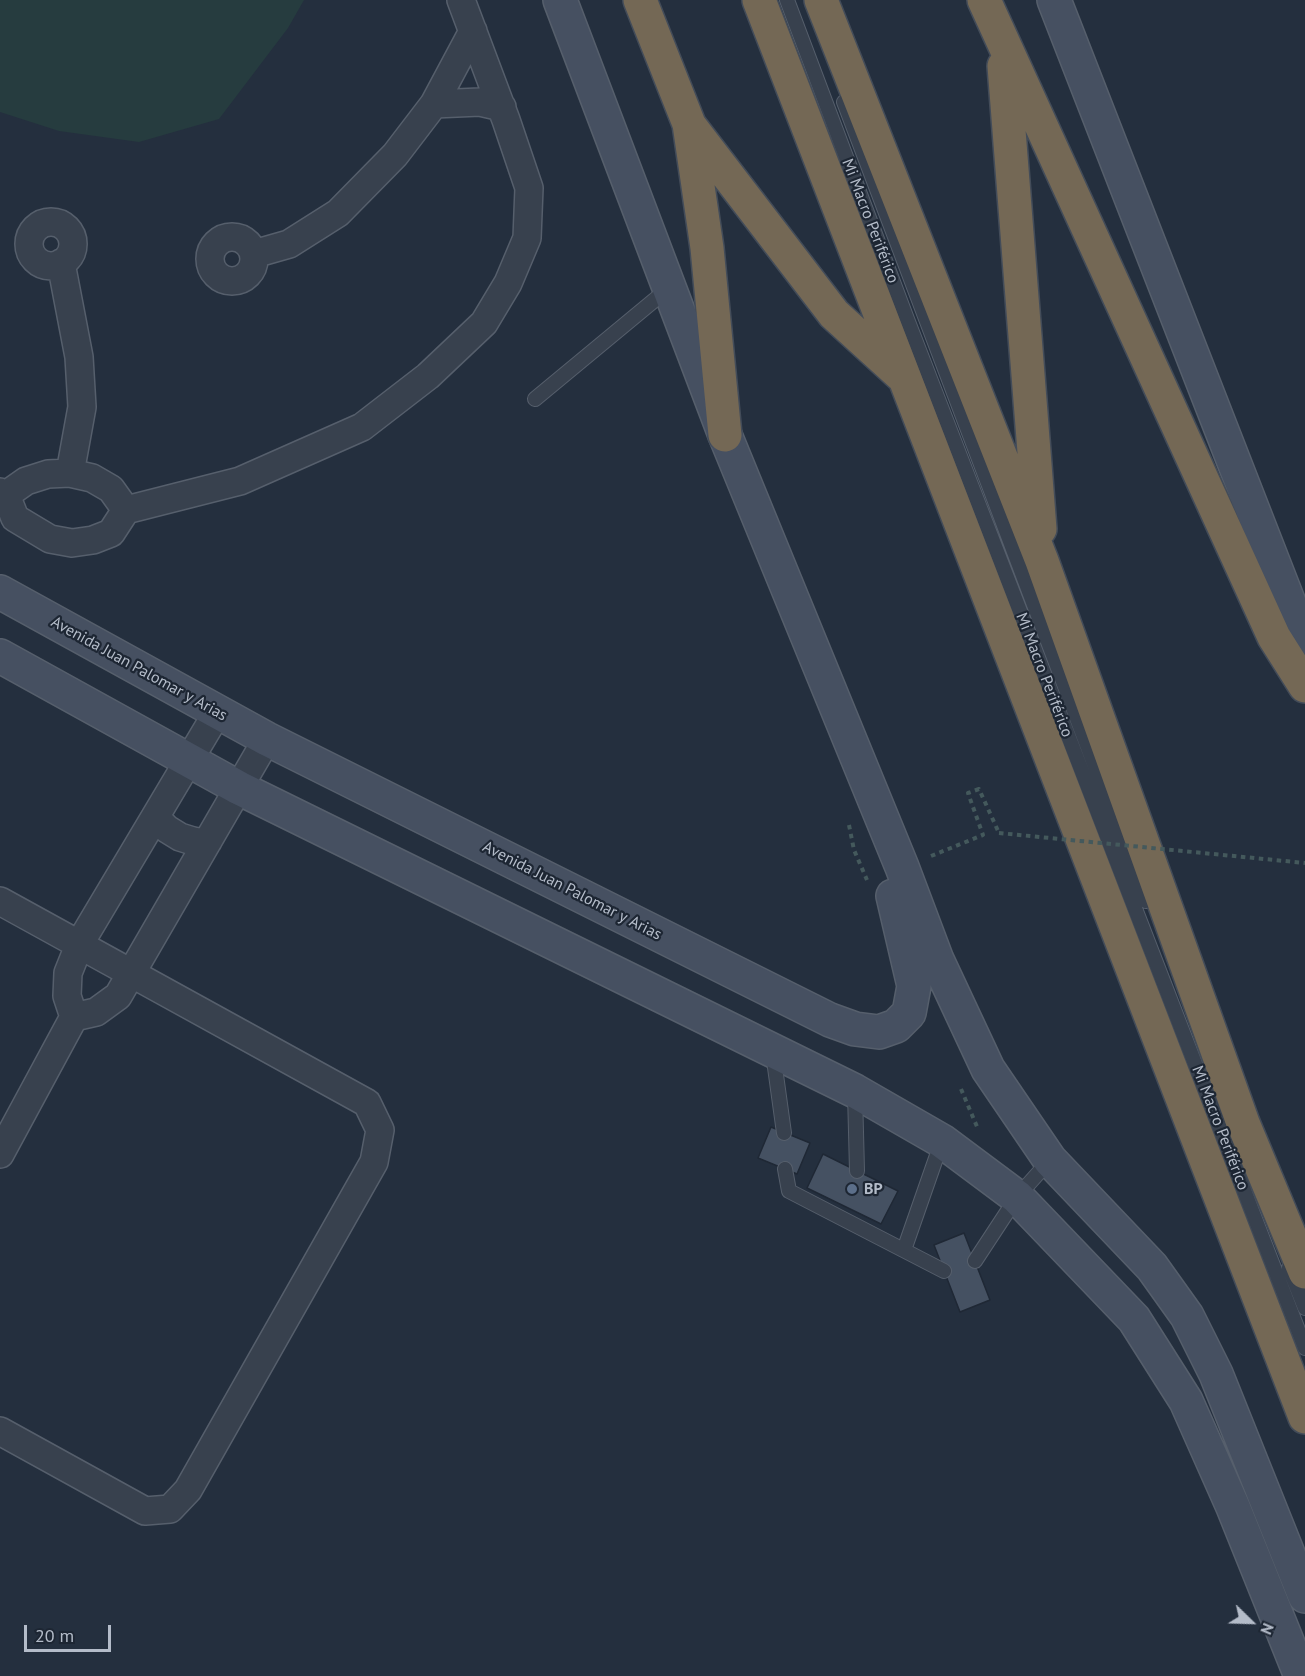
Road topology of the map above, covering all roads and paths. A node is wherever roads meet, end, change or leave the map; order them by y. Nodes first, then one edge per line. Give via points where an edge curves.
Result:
1 (461, 0) edge
2 (561, 0) edge
3 (640, 0) edge
4 (759, 0) edge
5 (787, 0) edge
6 (821, 0) edge
7 (984, 0) edge
8 (1054, 0) edge
9 (473, 31) junction
10 (1003, 46) junction
11 (838, 88) dead end
12 (434, 104) junction
13 (502, 107) junction
14 (689, 124) junction
15 (254, 254) dead end
16 (61, 263) dead end
17 (669, 288) junction
18 (906, 380) junction
19 (535, 399) dead end
20 (725, 435) junction
21 (70, 473) junction
22 (3, 493) edge
23 (126, 510) junction
24 (1042, 561) junction
25 (0, 592) edge
26 (1305, 644) edge
27 (0, 656) edge
28 (1305, 686) edge
29 (217, 713) junction
30 (267, 739) junction
31 (854, 752) junction
32 (188, 762) junction
33 (239, 788) junction
34 (155, 817) junction
35 (208, 841) junction
36 (1305, 863) edge
37 (902, 867) junction
38 (0, 901) edge
39 (80, 943) junction
40 (133, 974) junction
41 (74, 1017) junction
42 (773, 1051) junction
43 (855, 1091) junction
44 (784, 1132) dead end
45 (942, 1142) junction
46 (0, 1154) edge
47 (1050, 1160) junction
48 (785, 1169) dead end
49 (856, 1171) dead end
50 (1017, 1197) junction
51 (855, 1211) dead end
52 (858, 1226) junction
53 (904, 1250) junction
54 (975, 1261) dead end
55 (944, 1271) dead end
56 (1305, 1272) edge
57 (1305, 1308) edge
58 (1305, 1348) edge
59 (1305, 1417) edge
60 (0, 1431) edge
61 (1305, 1596) edge
62 (1301, 1676) edge

1 - 9 street
2 - 17 main road
3 - 14 highway
4 - 18 highway
5 - 58 lane, Mi Macro Periférico
6 - 24 highway
7 - 10 highway
8 - 26 main road
9 - 12 street
9 - 13 street
10 - 24 highway
10 - 28 highway via 1274,637
11 - 57 lane, Mi Macro Periférico via 1220,1095
12 - 13 street via 480,102
12 - 15 street via 394,155 338,213 289,244
13 - 23 street via 529,188 527,238 508,283 484,323 428,376 362,427 240,481
14 - 18 highway via 834,314
14 - 20 highway
16 - 21 street via 79,357 82,406
17 - 19 lane
17 - 20 main road
18 - 59 highway
20 - 31 main road
21 - 22 street via 48,474
21 - 23 street via 92,478 111,489
22 - 23 street via 15,518 50,539 72,543 111,533
24 - 56 highway via 1239,1112
25 - 29 main road, Avenida Juan Palomar y Arias
27 - 32 main road
29 - 30 main road, Avenida Juan Palomar y Arias
29 - 32 street
30 - 31 main road, Avenida Juan Palomar y Arias via 830,1020 879,1032 896,1026 909,1013 914,986
30 - 33 street
31 - 37 main road
32 - 33 main road
32 - 34 street
33 - 35 street
33 - 42 main road
34 - 35 street via 180,837
34 - 39 street
35 - 40 street
36 - 37 path, bridge via 999,833 979,789 968,793 983,835
37 - 47 main road via 937,960 988,1069
38 - 39 street
39 - 40 street
39 - 41 street via 68,973 67,996
40 - 41 street via 118,996 96,1012
40 - 60 street via 367,1103 380,1130 374,1162 188,1490 170,1509 145,1511
41 - 46 street
42 - 43 main road
42 - 44 lane
43 - 45 main road
43 - 49 lane
45 - 50 main road
45 - 53 lane
47 - 50 lane
47 - 61 main road via 1152,1267 1187,1316 1216,1374
48 - 52 lane via 789,1191
50 - 54 lane
50 - 62 main road via 1134,1319 1186,1401
51 - 52 lane
52 - 53 lane
53 - 55 lane

